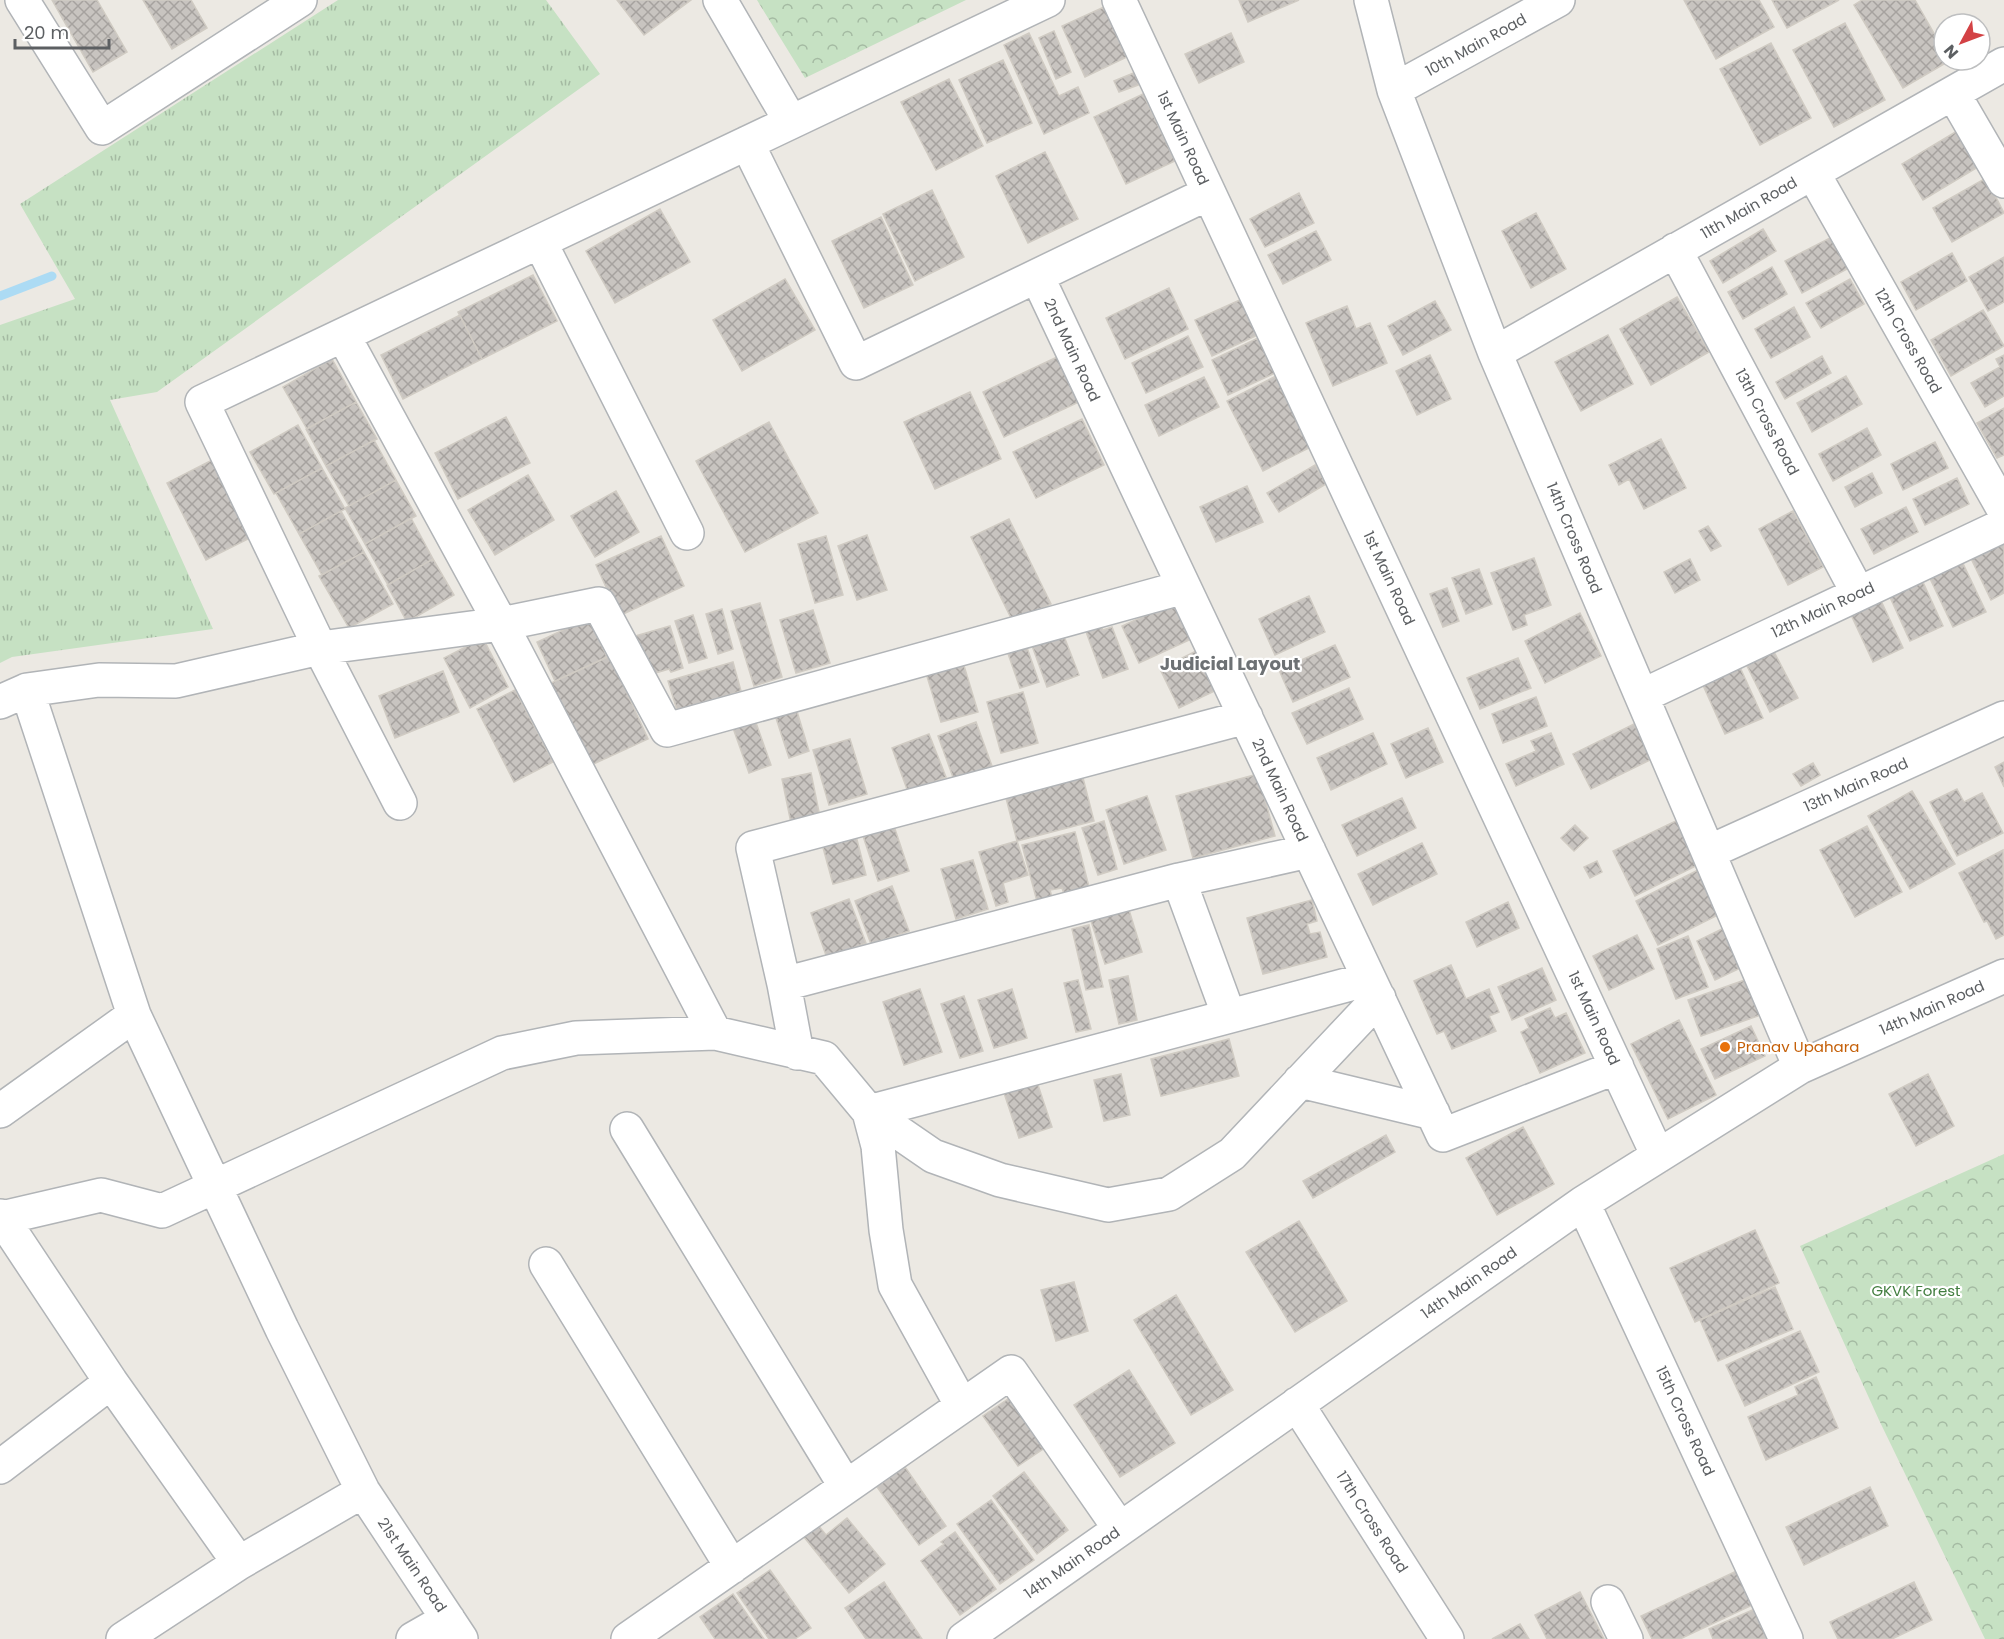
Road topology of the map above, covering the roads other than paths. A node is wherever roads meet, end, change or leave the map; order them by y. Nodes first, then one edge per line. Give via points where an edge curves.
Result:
1 (22, 0) edge
2 (300, 0) edge
3 (720, 0) edge
4 (1048, 0) edge
5 (1119, 0) edge
6 (1371, 0) edge
7 (1558, 0) edge
8 (2004, 64) edge
9 (1394, 90) junction
10 (1953, 93) junction
11 (791, 122) junction
12 (747, 144) junction
13 (1812, 172) junction
14 (2004, 181) edge
15 (1209, 193) junction
16 (540, 242) junction
17 (1675, 250) junction
18 (1037, 276) junction
19 (343, 335) junction
20 (1495, 353) junction
21 (2004, 510) edge
22 (2004, 525) edge
23 (687, 533) dead end
24 (1184, 586) junction
25 (1858, 593) junction
26 (501, 624) junction
27 (320, 648) junction
28 (14, 696) edge
29 (1642, 696) junction
30 (1246, 717) junction
31 (2004, 718) edge
32 (400, 803) dead end
33 (1309, 851) junction
34 (1709, 852) junction
35 (1179, 880) junction
36 (2004, 976) edge
37 (784, 984) junction
38 (1374, 988) junction
39 (134, 1015) junction
40 (1229, 1016) junction
41 (715, 1033) junction
42 (798, 1053) junction
43 (1617, 1067) junction
44 (1800, 1067) junction
45 (1300, 1081) junction
46 (0, 1111) edge
47 (869, 1112) junction
48 (1433, 1113) junction
49 (627, 1129) dead end
50 (1658, 1156) junction
51 (216, 1186) junction
52 (1583, 1203) junction
53 (1, 1217) edge
54 (546, 1264) dead end
55 (111, 1382) junction
56 (1297, 1404) junction
57 (962, 1406) junction
58 (0, 1467) edge
59 (846, 1487) junction
60 (363, 1491) junction
61 (1120, 1529) junction
62 (239, 1563) junction
63 (732, 1567) junction
64 (1608, 1602) dead end
65 (454, 1629) edge
66 (123, 1639) edge
67 (413, 1639) edge
68 (628, 1639) edge
69 (964, 1639) edge
70 (1447, 1639) edge
71 (1626, 1639) edge
72 (1786, 1639) edge

1 - 2 street via 102,128
3 - 11 street
4 - 11 street
5 - 15 street, 1st Main Road
6 - 9 street, 14th Cross Road
7 - 9 street, 10th Main Road
8 - 10 street, 11th Main Road
9 - 20 street, 14th Cross Road
10 - 13 street, 11th Main Road
10 - 14 street
11 - 12 street
12 - 16 street
12 - 18 street via 856,363
13 - 17 street, 11th Main Road
13 - 21 street, 12th Cross Road
15 - 18 street
15 - 43 street, 1st Main Road
16 - 19 street
16 - 23 street
17 - 20 street, 11th Main Road
17 - 25 street, 13th Cross Road
18 - 24 street, 2nd Main Road
19 - 26 street
19 - 27 street via 202,402
20 - 29 street, 14th Cross Road
22 - 25 street, 12th Main Road
24 - 26 street via 667,730 599,604
24 - 30 street, 2nd Main Road
25 - 29 street, 12th Main Road
26 - 27 street
26 - 41 street
27 - 28 street via 176,681 99,680
27 - 32 street
28 - 39 street, 21st Main Road
29 - 34 street, 14th Cross Road
30 - 33 street, 2nd Main Road
30 - 37 street via 753,848
31 - 34 street, 13th Main Road
33 - 35 street
33 - 38 street, 2nd Main Road
34 - 44 street, 14th Cross Road
35 - 37 street
35 - 40 street
36 - 44 street, 14th Main Road
37 - 42 street
38 - 40 street
38 - 45 street
38 - 48 street, 2nd Main Road
39 - 46 street
39 - 51 street, 21st Main Road
40 - 47 street
41 - 42 street
41 - 51 street via 576,1038 502,1053
42 - 47 street via 824,1058
43 - 48 street, 2nd Main Road via 1443,1135
43 - 50 street, 1st Main Road
44 - 50 street, 14th Main Road
45 - 47 street via 1232,1154 1169,1194 1108,1205 1000,1180 933,1156
45 - 48 street
47 - 57 street via 878,1146 894,1285
49 - 59 street
50 - 52 street, 14th Main Road
51 - 53 street via 162,1211 100,1195
51 - 60 street, 21st Main Road
52 - 56 street, 14th Main Road
52 - 72 street, 15th Cross Road
53 - 55 street
54 - 63 street
55 - 58 street
55 - 62 street
56 - 61 street, 14th Main Road
56 - 70 street, 17th Cross Road
57 - 59 street
57 - 61 street via 1011,1372
59 - 63 street
60 - 62 street
60 - 65 street, 21st Main Road
61 - 69 street, 14th Main Road
62 - 66 street
63 - 68 street
64 - 71 street
65 - 67 street

